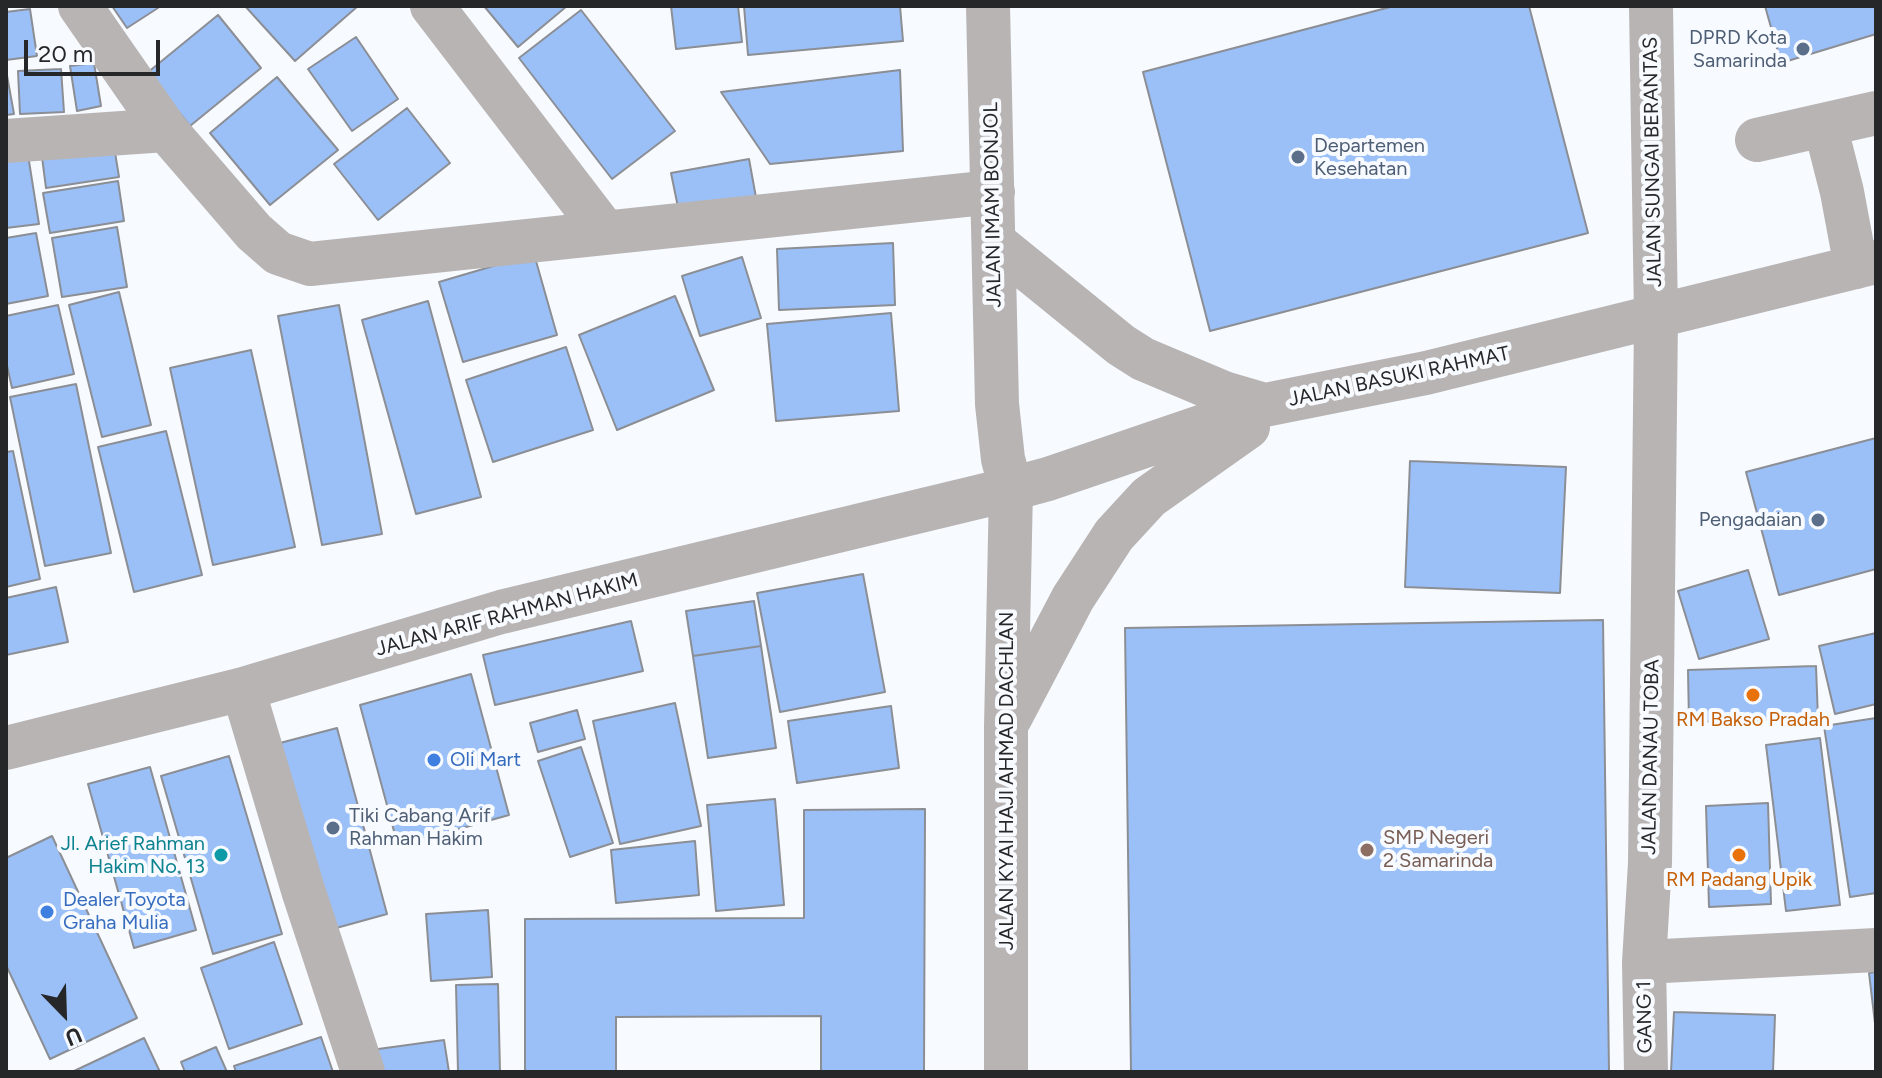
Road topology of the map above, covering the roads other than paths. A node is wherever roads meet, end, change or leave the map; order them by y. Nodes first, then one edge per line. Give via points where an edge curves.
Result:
1 (80, 6) edge
2 (432, 6) edge
3 (988, 6) edge
4 (1651, 6) edge
5 (1876, 113) edge
6 (1825, 125) junction
7 (166, 130) junction
8 (1757, 140) dead end
9 (6, 141) edge
10 (993, 192) junction
11 (605, 232) junction
12 (994, 242) junction
13 (1866, 265) edge
14 (1656, 318) junction
15 (1276, 404) junction
16 (1011, 489) junction
17 (243, 689) junction
18 (1006, 727) junction
19 (6, 748) edge
20 (1876, 950) edge
21 (1644, 962) junction
22 (363, 1072) edge
23 (1006, 1072) edge
24 (1646, 1072) edge

1 - 7 street
2 - 11 street
3 - 10 street, JALAN IMAM BONJOL
4 - 14 street, JALAN SUNGAI BERANTAS
5 - 6 street
6 - 8 street
6 - 13 street
7 - 9 street
7 - 11 street via 254,232 278,253 310,264
10 - 11 street
10 - 12 street, JALAN IMAM BONJOL
12 - 15 street via 1143,359 1224,393
12 - 16 street, JALAN IMAM BONJOL via 997,404
13 - 14 street, JALAN BASUKI RAHMAT
14 - 15 street, JALAN BASUKI RAHMAT
14 - 21 street, JALAN DANAU TOBA via 1650,863
15 - 16 street, JALAN BASUKI RAHMAT
15 - 18 street via 1149,497 1114,535 1073,598
16 - 17 street, JALAN ARIF RAHMAN HAKIM via 501,612
16 - 18 street, JALAN KYAI HAJI AHMAD DACHLAN
17 - 19 street, JALAN ARIF RAHMAN HAKIM
17 - 22 street
18 - 23 street, JALAN KYAI HAJI AHMAD DACHLAN
20 - 21 street
21 - 24 street, GANG 1

